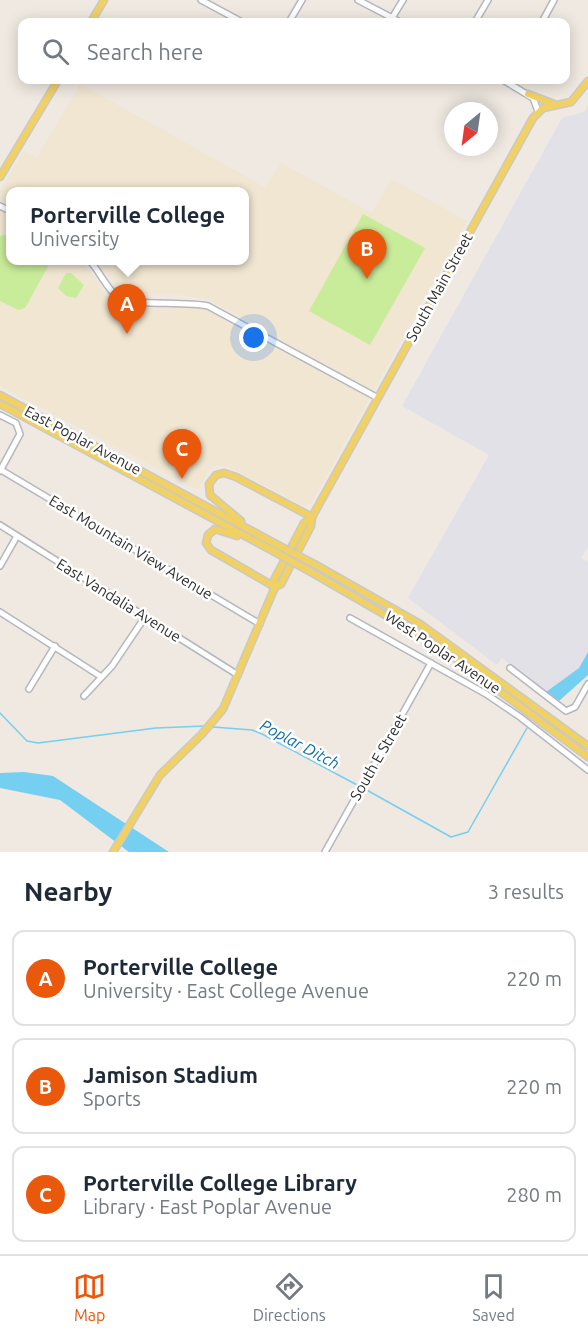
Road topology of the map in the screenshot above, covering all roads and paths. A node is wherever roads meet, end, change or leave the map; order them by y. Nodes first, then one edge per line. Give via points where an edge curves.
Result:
1 (104, 0) edge
2 (201, 0) edge
3 (302, 0) edge
4 (358, 0) edge
5 (403, 0) edge
6 (488, 0) edge
7 (554, 0) edge
8 (93, 18) edge
9 (235, 18) edge
10 (291, 18) edge
11 (392, 18) joint
12 (477, 18) edge
13 (544, 18) edge
14 (588, 81) edge
15 (56, 84) edge
16 (513, 84) edge
17 (528, 94) junction
18 (560, 106) junction
19 (538, 111) junction
20 (0, 177) edge
21 (92, 265) edge
22 (0, 395) edge
23 (378, 398) junction
24 (0, 404) edge
25 (0, 415) edge
26 (0, 471) edge
27 (312, 517) junction
28 (0, 525) edge
29 (259, 535) junction
30 (17, 536) junction
31 (273, 552) junction
32 (293, 554) joint
33 (289, 560) joint
34 (0, 566) edge
35 (275, 587) junction
36 (0, 612) edge
37 (145, 617) junction
38 (350, 618) dead end
39 (260, 624) junction
40 (55, 646) junction
41 (431, 663) junction
42 (510, 668) dead end
43 (238, 675) junction
44 (100, 676) junction
45 (588, 684) edge
46 (30, 689) dead end
47 (84, 696) dead end
48 (588, 746) edge
49 (588, 757) edge
50 (588, 770) edge
51 (113, 852) edge
52 (325, 852) edge

1 - 8 main road
2 - 9 street
3 - 10 street
4 - 11 street
5 - 11 street
6 - 12 street
7 - 13 street
14 - 18 main road via 574,99
15 - 20 main road
16 - 17 street
17 - 18 main road
17 - 19 street
18 - 19 main road
19 - 23 main road, South Main Street
21 - 23 street via 120,299 194,303 215,309
22 - 29 main road, East Poplar Avenue
23 - 27 main road, South Main Street
24 - 31 main road, East Poplar Avenue
25 - 26 street, East Poplar Avenue via 16,423 20,436
26 - 39 street, East Mountain View Avenue
27 - 29 main road via 232,475 222,473 214,477 208,487 213,500
27 - 35 main road, South Main Street via 281,584
28 - 30 street, East Vandalia Avenue
29 - 32 main road, East Poplar Avenue, bridge
30 - 34 street
30 - 37 street, East Vandalia Avenue
31 - 33 main road, East Poplar Avenue, bridge
31 - 35 main road via 220,529 211,531 206,539 211,550
32 - 48 main road, West Poplar Avenue, bridge via 427,629
33 - 49 main road, West Poplar Avenue, bridge via 439,646
35 - 39 main road, South Main Street
36 - 40 street
37 - 43 street, East Vandalia Avenue
37 - 44 street via 112,666
38 - 41 street
39 - 43 main road, South Main Street
40 - 44 street
40 - 46 street
41 - 50 street via 520,717
41 - 52 street, South E Street
42 - 45 street via 562,709 573,709
43 - 51 main road, South Main Street via 215,720 165,768
44 - 47 street

